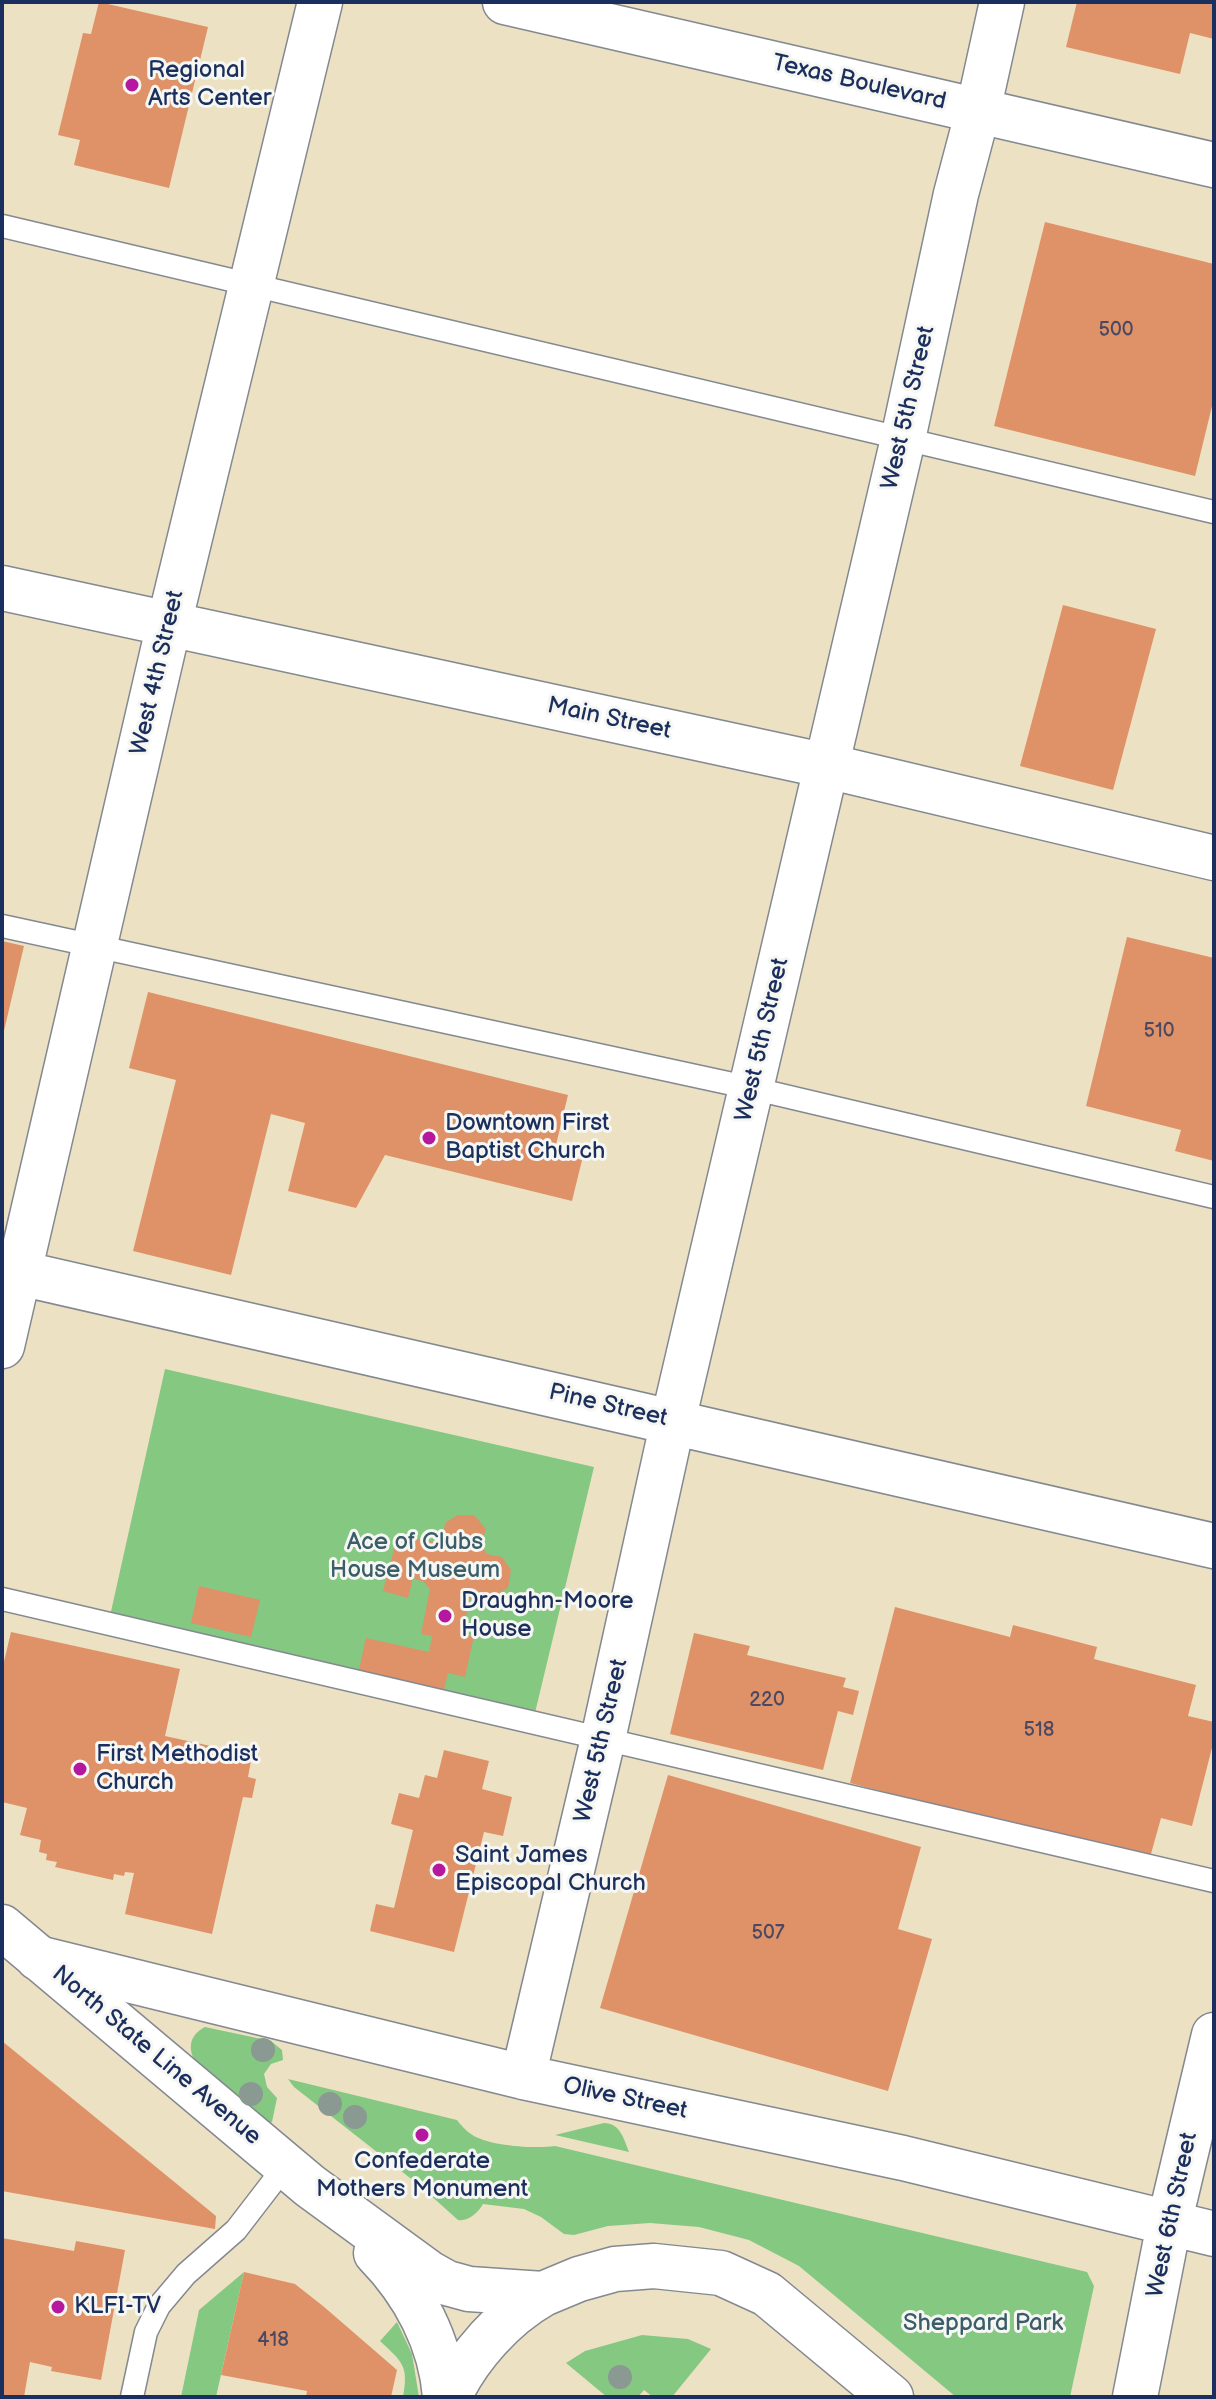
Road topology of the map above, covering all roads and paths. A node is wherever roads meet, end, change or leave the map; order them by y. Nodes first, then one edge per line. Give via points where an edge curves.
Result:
1 (320, 2) edge
2 (505, 2) edge
3 (1002, 2) edge
4 (978, 111) junction
5 (1214, 165) edge
6 (2, 226) edge
7 (252, 285) junction
8 (903, 439) junction
9 (1214, 512) edge
10 (2, 588) edge
11 (169, 624) junction
12 (827, 766) junction
13 (1214, 858) edge
14 (2, 926) edge
15 (94, 947) junction
16 (751, 1088) junction
17 (1214, 1197) edge
18 (11, 1270) edge
19 (2, 1346) edge
20 (673, 1421) junction
21 (1214, 1546) edge
22 (2, 1599) edge
23 (603, 1739) junction
24 (1214, 1881) edge
25 (2, 1927) edge
26 (38, 1958) junction
27 (1214, 2035) edge
28 (523, 2077) junction
29 (298, 2175) junction
30 (1169, 2224) junction
31 (1214, 2234) edge
32 (543, 2294) junction
33 (132, 2397) edge
34 (447, 2397) edge
35 (891, 2397) edge
36 (1135, 2397) edge

1 - 7 street, West 4th Street
2 - 4 street, Texas Boulevard
3 - 4 street, West 5th Street
4 - 5 street, Texas Boulevard
4 - 8 street, West 5th Street
6 - 7 lane
7 - 8 lane
7 - 11 street, West 4th Street
8 - 9 lane
8 - 12 street, West 5th Street
10 - 11 street, Main Street
11 - 12 street, Main Street
11 - 15 street, West 4th Street
12 - 13 street, Main Street
12 - 16 street, West 5th Street
14 - 15 lane
15 - 16 lane
15 - 18 street, West 4th Street
16 - 17 lane
16 - 20 street, West 5th Street
18 - 19 street, West 4th Street
18 - 20 street, Pine Street
20 - 21 street, Pine Street
20 - 23 street, West 5th Street
22 - 23 lane
23 - 24 lane
23 - 28 street, West 5th Street
25 - 26 street, North State Line Avenue
26 - 28 street, Olive Street
26 - 29 street, North State Line Avenue
27 - 30 street, West 6th Street
28 - 30 street, Olive Street via 903,2158
29 - 32 street, North State Line Avenue via 447,2283 499,2293
29 - 33 lane via 186,2274 159,2306 146,2332
29 - 34 street, North State Line Avenue via 412,2295
30 - 31 street, Olive Street
30 - 36 street, West 6th Street
32 - 34 street via 490,2337
32 - 35 street, North State Line Avenue via 615,2269 654,2266 721,2273 767,2294

